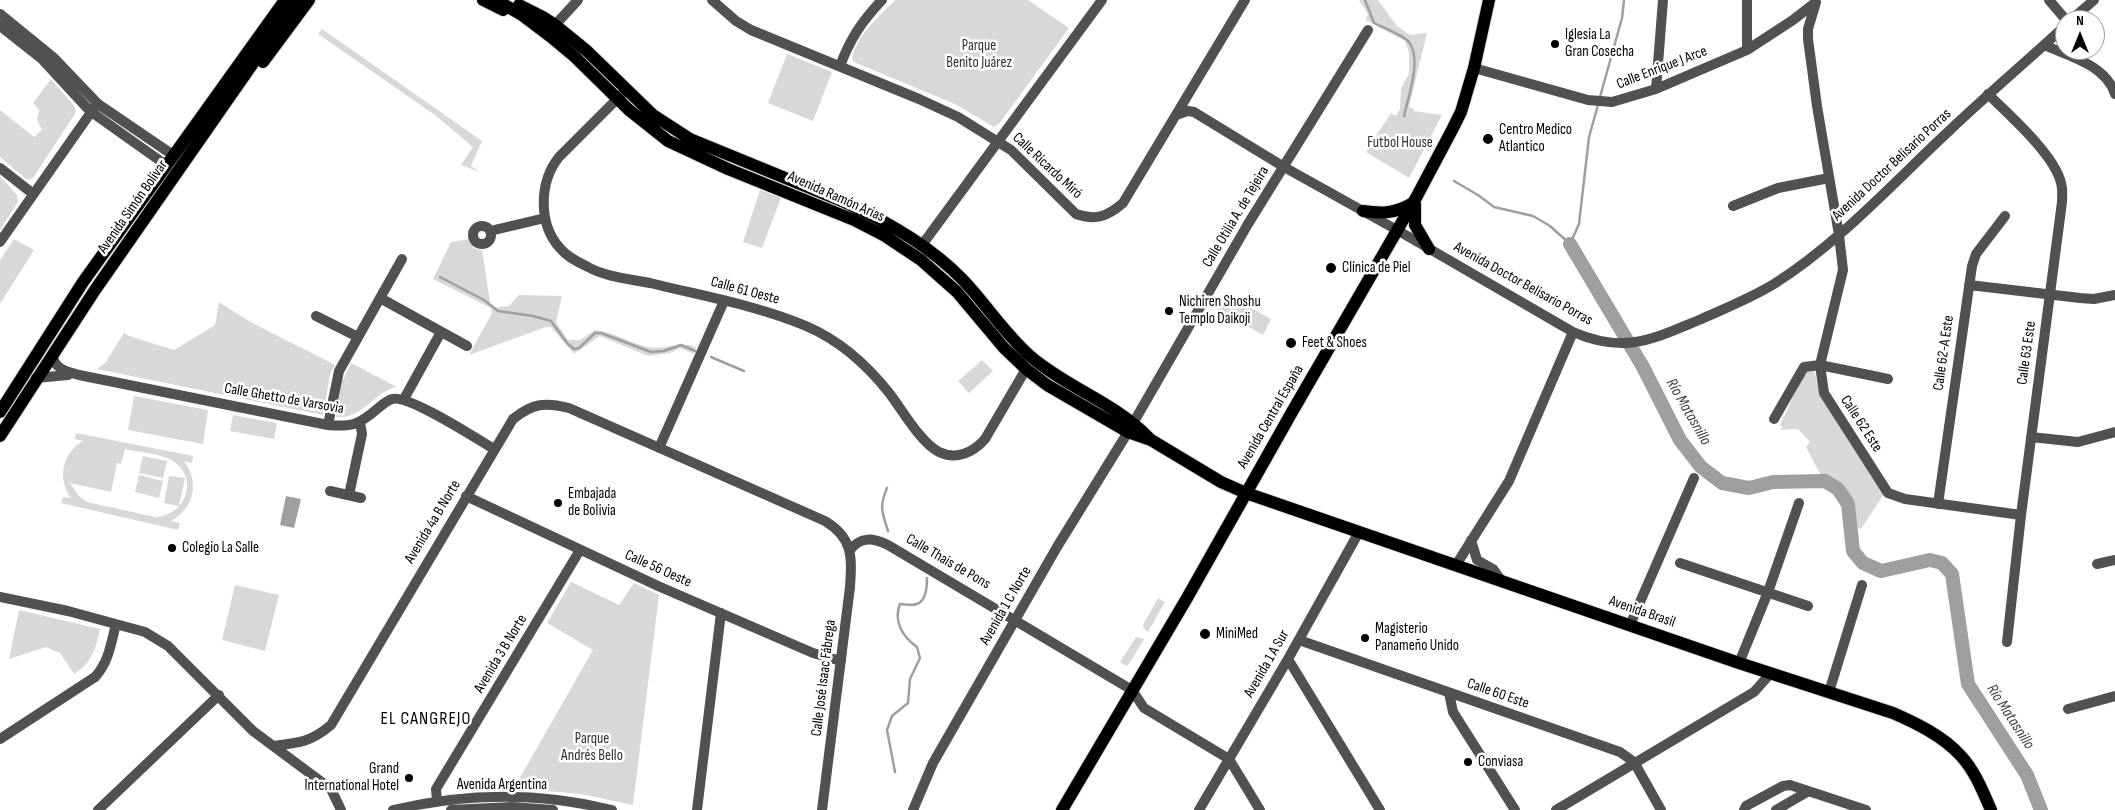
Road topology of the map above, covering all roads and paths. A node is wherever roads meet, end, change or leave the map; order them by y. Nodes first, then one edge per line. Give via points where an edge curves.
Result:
1 (275, 0) edge
2 (285, 0) edge
3 (297, 0) edge
4 (309, 0) edge
5 (483, 0) edge
6 (496, 0) edge
7 (509, 0) edge
8 (521, 0) edge
9 (578, 0) edge
10 (712, 0) edge
11 (882, 0) edge
12 (1102, 0) edge
13 (1245, 0) edge
14 (1490, 0) edge
15 (1663, 0) edge
16 (1747, 0) edge
17 (2049, 0) edge
18 (2094, 0) edge
19 (1816, 1) edge
20 (2058, 10) edge
21 (2082, 10) edge
22 (0, 14) edge
23 (543, 17) junction
24 (1793, 20) junction
25 (531, 23) junction
26 (555, 25) junction
27 (0, 26) edge
28 (1808, 29) junction
29 (1368, 30) dead end
30 (2055, 35) edge
31 (2044, 45) junction
32 (1748, 50) junction
33 (840, 66) junction
34 (1474, 68) junction
35 (221, 88) junction
36 (626, 89) junction
37 (1656, 89) junction
38 (235, 90) junction
39 (1190, 93) junction
40 (1988, 94) junction
41 (2115, 94) edge
42 (617, 99) junction
43 (98, 104) junction
44 (90, 111) junction
45 (1194, 112) junction
46 (1176, 116) junction
47 (998, 141) junction
48 (1011, 150) junction
49 (989, 152) junction
50 (170, 160) junction
51 (1284, 167) junction
52 (0, 168) edge
53 (762, 176) junction
54 (1829, 178) junction
55 (32, 193) junction
56 (1415, 200) junction
57 (1733, 206) dead end
58 (1363, 210) junction
59 (2005, 216) dead end
60 (545, 218) junction
61 (1397, 230) junction
62 (490, 231) dead end
63 (1839, 235) junction
64 (0, 242) edge
65 (922, 245) junction
66 (903, 248) junction
67 (1430, 249) junction
68 (402, 259) dead end
69 (1969, 285) junction
70 (2050, 295) junction
71 (2115, 295) edge
72 (380, 298) junction
73 (724, 301) junction
74 (316, 316) dead end
75 (441, 332) junction
76 (1573, 332) junction
77 (358, 338) junction
78 (467, 346) dead end
79 (52, 355) junction
80 (1820, 365) junction
81 (1026, 369) junction
82 (79, 375) junction
83 (36, 378) junction
84 (1888, 379) dead end
85 (404, 399) junction
86 (0, 412) edge
87 (1774, 419) dead end
88 (360, 422) junction
89 (328, 425) junction
90 (1131, 427) junction
91 (2115, 432) edge
92 (0, 436) edge
93 (2031, 437) junction
94 (659, 448) junction
95 (494, 449) junction
96 (1694, 478) dead end
97 (330, 491) dead end
98 (1246, 493) junction
99 (349, 495) junction
100 (466, 496) junction
101 (361, 498) dead end
102 (1799, 503) dead end
103 (1938, 504) junction
104 (2021, 515) junction
105 (1359, 532) junction
106 (1472, 540) junction
107 (580, 550) junction
108 (850, 550) junction
109 (2115, 560) edge
110 (1680, 563) dead end
111 (2097, 564) dead end
112 (1456, 565) junction
113 (1501, 580) junction
114 (1862, 585) dead end
115 (1768, 592) junction
116 (0, 597) edge
117 (1808, 606) dead end
118 (721, 613) junction
119 (1015, 619) junction
120 (116, 624) junction
121 (1630, 625) junction
122 (1299, 640) junction
123 (2007, 642) dead end
124 (1288, 659) junction
125 (841, 661) junction
126 (1739, 663) junction
127 (1771, 673) junction
128 (1132, 690) junction
129 (1829, 692) junction
130 (1449, 693) junction
131 (219, 695) junction
132 (2115, 696) edge
133 (2068, 709) dead end
134 (0, 738) edge
135 (296, 744) junction
136 (273, 746) junction
137 (290, 758) junction
138 (1229, 758) junction
139 (1634, 762) junction
140 (1807, 792) junction
141 (431, 804) edge
142 (1989, 809) edge
143 (98, 810) edge
144 (341, 810) edge
145 (392, 810) edge
146 (451, 810) edge
147 (553, 810) edge
148 (612, 810) edge
149 (697, 810) edge
150 (822, 810) edge
151 (913, 810) edge
152 (1062, 810) edge
153 (1199, 810) edge
154 (1260, 810) edge
155 (1380, 810) edge
156 (1515, 810) edge
157 (1556, 810) edge
158 (1661, 810) edge
159 (1744, 810) edge
160 (1776, 810) edge
161 (1866, 810) edge

1 - 35 main road via 226,71
2 - 35 main road, Avenida Simón Bolívar
3 - 38 main road, Avenida Simón Bolívar
4 - 38 main road via 246,83
5 - 25 main road
6 - 25 main road, Avenida Ramón Arias
7 - 23 main road, Avenida Ramón Arias
8 - 23 main road
9 - 26 street
10 - 33 street, Calle Ricardo Miró via 751,30
11 - 33 street via 865,17
12 - 47 street
13 - 39 street, Calle Ricardo Miró
14 - 34 main road, Avenida Central España
15 - 37 street
16 - 32 street
17 - 20 street
18 - 21 street
19 - 24 street, Calle Enrique J Arce
19 - 28 street
22 - 43 street via 54,58
23 - 26 main road, Avenida Ramón Arias
24 - 28 street
24 - 32 street, Calle Enrique J Arce
25 - 42 main road, Avenida Ramón Arias via 575,57
26 - 36 main road, Avenida Ramón Arias
27 - 44 street via 42,59
28 - 54 street, Calle 62 Este via 1816,106
29 - 51 street, Calle Otilia A. de Tejeira
30 - 31 street, Avenida Doctor Belisario Porras
31 - 40 street, Avenida Doctor Belisario Porras
31 - 41 street via 2093,67 2104,75
32 - 37 street, Calle Enrique J Arce
33 - 47 street, Calle Ricardo Miró via 958,117
34 - 37 street, Calle Enrique J Arce via 1588,100 1612,102
34 - 56 main road, Avenida Central España via 1455,124
35 - 50 main road, Avenida Simón Bolívar
36 - 42 street, Calle 61 Oeste
36 - 53 main road, Avenida Ramón Arias via 653,115 690,139
38 - 79 main road, Avenida Simón Bolívar
39 - 45 street
39 - 46 street, Calle Ricardo Miró
40 - 63 street, Avenida Doctor Belisario Porras
40 - 70 street, Calle 63 Este via 2042,150 2061,183 2062,202
42 - 53 main road, Avenida Ramón Arias via 650,128 684,150
42 - 60 street, Calle 61 Oeste via 552,166 543,200
43 - 44 street
43 - 50 street
44 - 50 street
44 - 55 street
45 - 46 street
45 - 51 street, Avenida Doctor Belisario Porras
46 - 48 street, Calle Ricardo Miró via 1123,203 1100,218 1076,214
47 - 48 street, Calle Ricardo Miró
47 - 49 street
48 - 49 street
49 - 65 street
50 - 86 main road, Avenida Simón Bolívar via 83,282
51 - 58 street, Avenida Doctor Belisario Porras
51 - 90 street, Calle Otilia A. de Tejeira
52 - 55 street
53 - 65 main road, Avenida Ramón Arias via 869,213
53 - 66 main road, Avenida Ramón Arias via 854,220
54 - 57 street via 1778,188
54 - 63 street, Calle 62 Este
55 - 64 street
56 - 58 main road via 1395,212 1382,214
56 - 61 main road, Avenida Central España
56 - 67 main road via 1415,225
58 - 61 street, Avenida Doctor Belisario Porras
59 - 69 street, Calle 62-A Este via 1976,254
60 - 62 street
60 - 73 street, Calle 61 Oeste via 559,247 589,268
61 - 67 street, Avenida Doctor Belisario Porras
61 - 98 main road, Avenida Central España
63 - 76 street, Avenida Doctor Belisario Porras via 1774,284 1656,339 1633,344 1614,343
63 - 80 street, Calle 62 Este via 1843,270
65 - 66 main road via 915,250
65 - 90 main road, Avenida Ramón Arias via 962,279 1031,357
66 - 81 main road, Avenida Ramón Arias via 957,292
67 - 76 street, Avenida Doctor Belisario Porras
68 - 72 street
69 - 70 street
69 - 103 street, Calle 62-A Este
70 - 71 street via 2094,299
70 - 93 street, Calle 63 Este
72 - 75 street
72 - 77 street
73 - 81 street, Calle 61 Oeste via 795,321 842,347 879,381 926,440 937,451 948,455 959,456 979,446
73 - 94 street
74 - 77 street
75 - 78 street
75 - 85 street
76 - 106 street via 1509,481
77 - 89 street via 336,380
79 - 82 street, Calle Ghetto de Varsovia via 59,369
79 - 83 main road, Avenida Simón Bolívar
80 - 84 street
80 - 87 street via 1804,367
80 - 103 street, Calle 62 Este via 1824,393 1888,493
81 - 90 main road, Avenida Ramón Arias via 1052,388
82 - 83 street, Calle Ghetto de Varsovia
82 - 89 street, Calle Ghetto de Varsovia
83 - 92 main road, Avenida Simón Bolívar
85 - 88 street, Calle Ghetto de Varsovia via 386,401
85 - 95 street
88 - 89 street, Calle Ghetto de Varsovia via 345,426
88 - 99 street via 362,434
90 - 98 main road, Avenida Ramón Arias via 1221,482
90 - 119 street, Avenida 1 C Norte
91 - 93 street via 2078,442
93 - 104 street, Calle 63 Este
94 - 95 street, Avenida 4a B Norte via 569,408 546,404 524,409 513,419
94 - 108 street, Avenida 4a B Norte via 825,520 845,537
95 - 100 street, Avenida 4a B Norte
96 - 121 street
97 - 99 street
98 - 105 main road, Avenida Brasil
98 - 128 main road, Avenida Central España
99 - 101 street
100 - 107 street, Calle 56 Oeste
100 - 135 street, Avenida 4a B Norte via 332,725 317,737
102 - 115 street
103 - 104 street, Calle 62 Este
104 - 123 street, Calle 63 Este
105 - 112 main road, Avenida Brasil
105 - 122 street, Avenida 1 A Sur
106 - 112 street
106 - 113 street via 1477,560 1493,569
107 - 118 street, Calle 56 Oeste
107 - 141 street, Avenida 3 B Norte via 436,788
108 - 119 street, Calle Thais de Pons via 856,542 877,540
108 - 125 street, Calle José Isaac Fábrega via 850,587
109 - 111 street
110 - 115 street
112 - 113 main road, Avenida Brasil
113 - 121 main road, Avenida Brasil
114 - 129 street
115 - 117 street
115 - 126 street
116 - 120 street
118 - 125 street, Calle 56 Oeste via 813,653
118 - 149 street
119 - 128 street, Calle Thais de Pons
119 - 151 street, Avenida 1 C Norte via 933,763
120 - 131 street via 145,632 168,646
120 - 134 street via 108,658 96,677
121 - 126 main road, Avenida Brasil
122 - 124 street, Avenida 1 A Sur
122 - 130 street, Calle 60 Este
124 - 138 street, Avenida 1 A Sur
124 - 155 street
125 - 150 street, Calle José Isaac Fábrega
126 - 127 main road, Avenida Brasil
127 - 129 main road, Avenida Brasil
127 - 139 street via 1754,692
128 - 138 street via 1144,708
128 - 152 main road, Avenida Central España
129 - 142 main road, Avenida Brasil via 1893,713 1932,733 1961,756 1974,774
130 - 139 street, Calle 60 Este via 1608,747
130 - 156 street via 1453,712
131 - 136 street
131 - 143 street
132 - 133 street
135 - 136 street, Avenida 4a B Norte
135 - 137 street via 289,752
136 - 137 street
137 - 144 street via 332,789
138 - 153 street, Avenida 1 A Sur
138 - 154 street
139 - 157 street
139 - 158 street, Calle 60 Este
140 - 159 street via 1790,785 1783,786
140 - 160 street
140 - 161 street
141 - 145 street, Avenida Argentina
141 - 148 street, Avenida Argentina via 459,798 519,797
146 - 147 street, Avenida Argentina via 512,807

